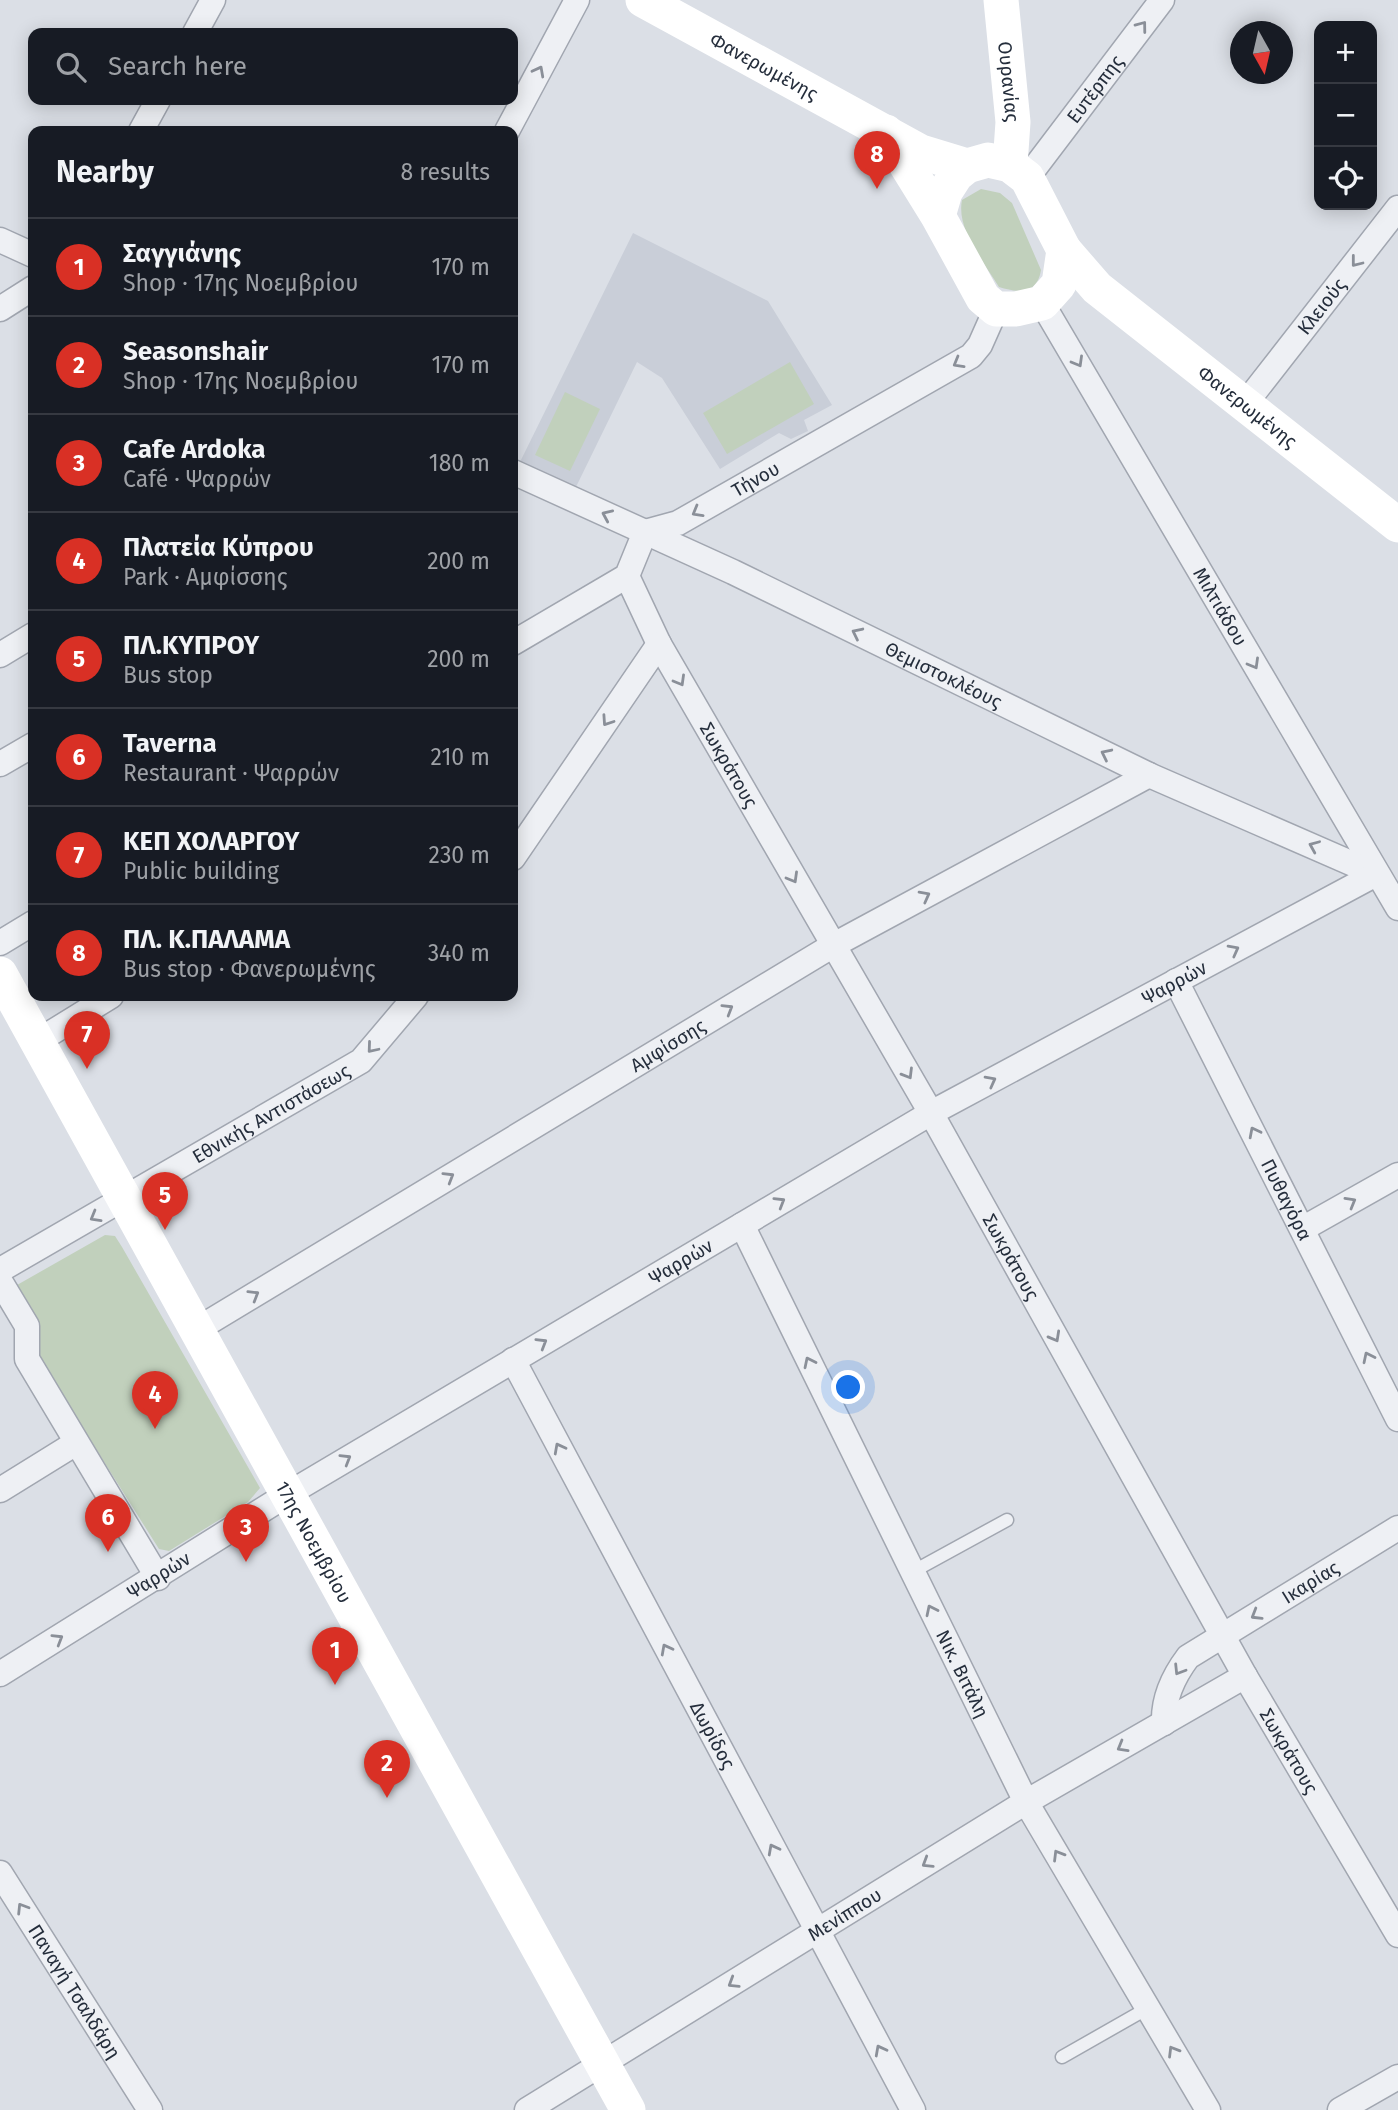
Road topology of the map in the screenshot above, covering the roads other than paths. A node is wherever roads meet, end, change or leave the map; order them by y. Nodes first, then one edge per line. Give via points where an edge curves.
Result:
1 (213, 0) edge
2 (577, 0) edge
3 (643, 0) edge
4 (1002, 0) edge
5 (1163, 0) edge
6 (198, 28) edge
7 (155, 105) edge
8 (144, 126) edge
9 (510, 126) edge
10 (886, 132) junction
11 (967, 166) junction
12 (1019, 171) junction
13 (1398, 208) edge
14 (938, 216) junction
15 (0, 240) edge
16 (28, 253) edge
17 (1055, 279) junction
18 (28, 291) edge
19 (0, 309) edge
20 (996, 309) junction
21 (1245, 404) junction
22 (518, 474) edge
23 (1398, 525) edge
24 (645, 532) junction
25 (627, 576) junction
26 (28, 638) edge
27 (518, 640) edge
28 (659, 644) junction
29 (0, 655) edge
30 (28, 748) edge
31 (0, 764) edge
32 (1149, 775) junction
33 (518, 851) edge
34 (1376, 874) junction
35 (1398, 908) edge
36 (28, 926) edge
37 (0, 943) edge
38 (832, 946) junction
39 (0, 974) edge
40 (1176, 981) junction
41 (103, 1001) edge
42 (412, 1001) edge
43 (38, 1041) junction
44 (930, 1113) junction
45 (1398, 1175) edge
46 (124, 1200) junction
47 (742, 1225) junction
48 (1304, 1228) junction
49 (0, 1270) edge
50 (0, 1281) edge
51 (195, 1330) junction
52 (513, 1360) junction
53 (1398, 1419) edge
54 (76, 1443) junction
55 (0, 1490) edge
56 (288, 1494) junction
57 (1007, 1520) dead end
58 (1398, 1528) edge
59 (912, 1572) junction
60 (158, 1578) junction
61 (1222, 1635) junction
62 (0, 1674) edge
63 (1245, 1676) junction
64 (1164, 1723) junction
65 (1026, 1802) junction
66 (0, 1873) edge
67 (816, 1931) junction
68 (1398, 1935) edge
69 (1148, 2008) junction
70 (1062, 2057) dead end
71 (603, 2065) junction
72 (1398, 2077) edge
73 (150, 2110) edge
74 (527, 2110) edge
75 (628, 2110) edge
76 (913, 2110) edge
77 (1208, 2110) edge
78 (1340, 2110) edge

1 - 6 street
9 -> 2 street
3 - 10 street, Φανερωμένης
4 - 12 street, Ουρανίας
12 -> 5 street, Ευτέρπης
7 - 8 street
10 - 11 street, Φανερωμένης via 921,152
10 - 14 street, Φανερωμένης
11 - 12 street via 988,160
11 - 14 street via 946,192
12 - 17 street, Φανερωμένης
13 -> 21 street, Κλειούς
14 - 20 street, Φανερωμένης via 983,298
15 - 16 street
17 - 20 street
17 - 21 street, Φανερωμένης via 1097,288
17 -> 34 street, Μιλτιάδου
18 - 19 street
20 -> 24 street, Τήνου via 971,356 678,523
21 - 23 street, Φανερωμένης
24 -> 22 street, Θεμιστοκλέους
24 - 25 street
32 -> 24 street, Θεμιστοκλέους
25 - 27 street
25 - 28 street, Σωκράτους
26 - 29 street
28 -> 33 street
28 -> 38 street, Σωκράτους
30 - 31 street
34 -> 32 street, Θεμιστοκλέους
38 -> 32 street, Αμφίσσης
34 - 35 street, Μιλτιάδου
40 -> 34 street, Ψαρρών
36 - 37 street
38 -> 44 street, Σωκράτους
51 -> 38 street, Αμφίσσης
39 - 43 street, 17ης Νοεμβρίου
44 -> 40 street, Ψαρρών
48 -> 40 street, Πυθαγόρα
41 - 43 street
42 -> 46 street, Εθνικής Αντιστάσεως via 360,1061
43 - 46 street, 17ης Νοεμβρίου
47 -> 44 street, Ψαρρών
44 -> 61 street, Σωκράτους
48 -> 45 street
46 -> 49 street, Εθνικής Αντιστάσεως
46 - 51 street, 17ης Νοεμβρίου
52 -> 47 street, Ψαρρών
59 -> 47 street, Νικ. Βιτάλη
53 -> 48 street, Πυθαγόρα
50 - 54 street via 27,1326 27,1359
51 - 56 street, 17ης Νοεμβρίου
56 -> 52 street, Ψαρρών
67 -> 52 street, Δωρίδος
54 - 55 street
54 - 60 street
56 - 60 street, Ψαρρών
56 - 71 street, 17ης Νοεμβρίου
57 - 59 lane
58 -> 61 street, Ικαρίας
65 -> 59 street, Νικ. Βιτάλη
62 -> 60 street, Ψαρρών
61 - 63 street, Σωκράτους
61 -> 64 street via 1188,1657 1177,1672
63 - 64 street, Μενίππου
63 - 68 street, Σωκράτους
64 -> 65 street, Μενίππου
65 -> 67 street, Μενίππου
69 -> 65 street, Νικ. Βιτάλη
73 -> 66 street, Παναγή Τσαλδάρη
67 -> 71 street, Μενίππου
76 -> 67 street, Δωρίδος
69 - 70 lane
77 -> 69 street, Νικ. Βιτάλη
71 - 74 street, Μενίππου
71 - 75 street, 17ης Νοεμβρίου
72 - 78 street

